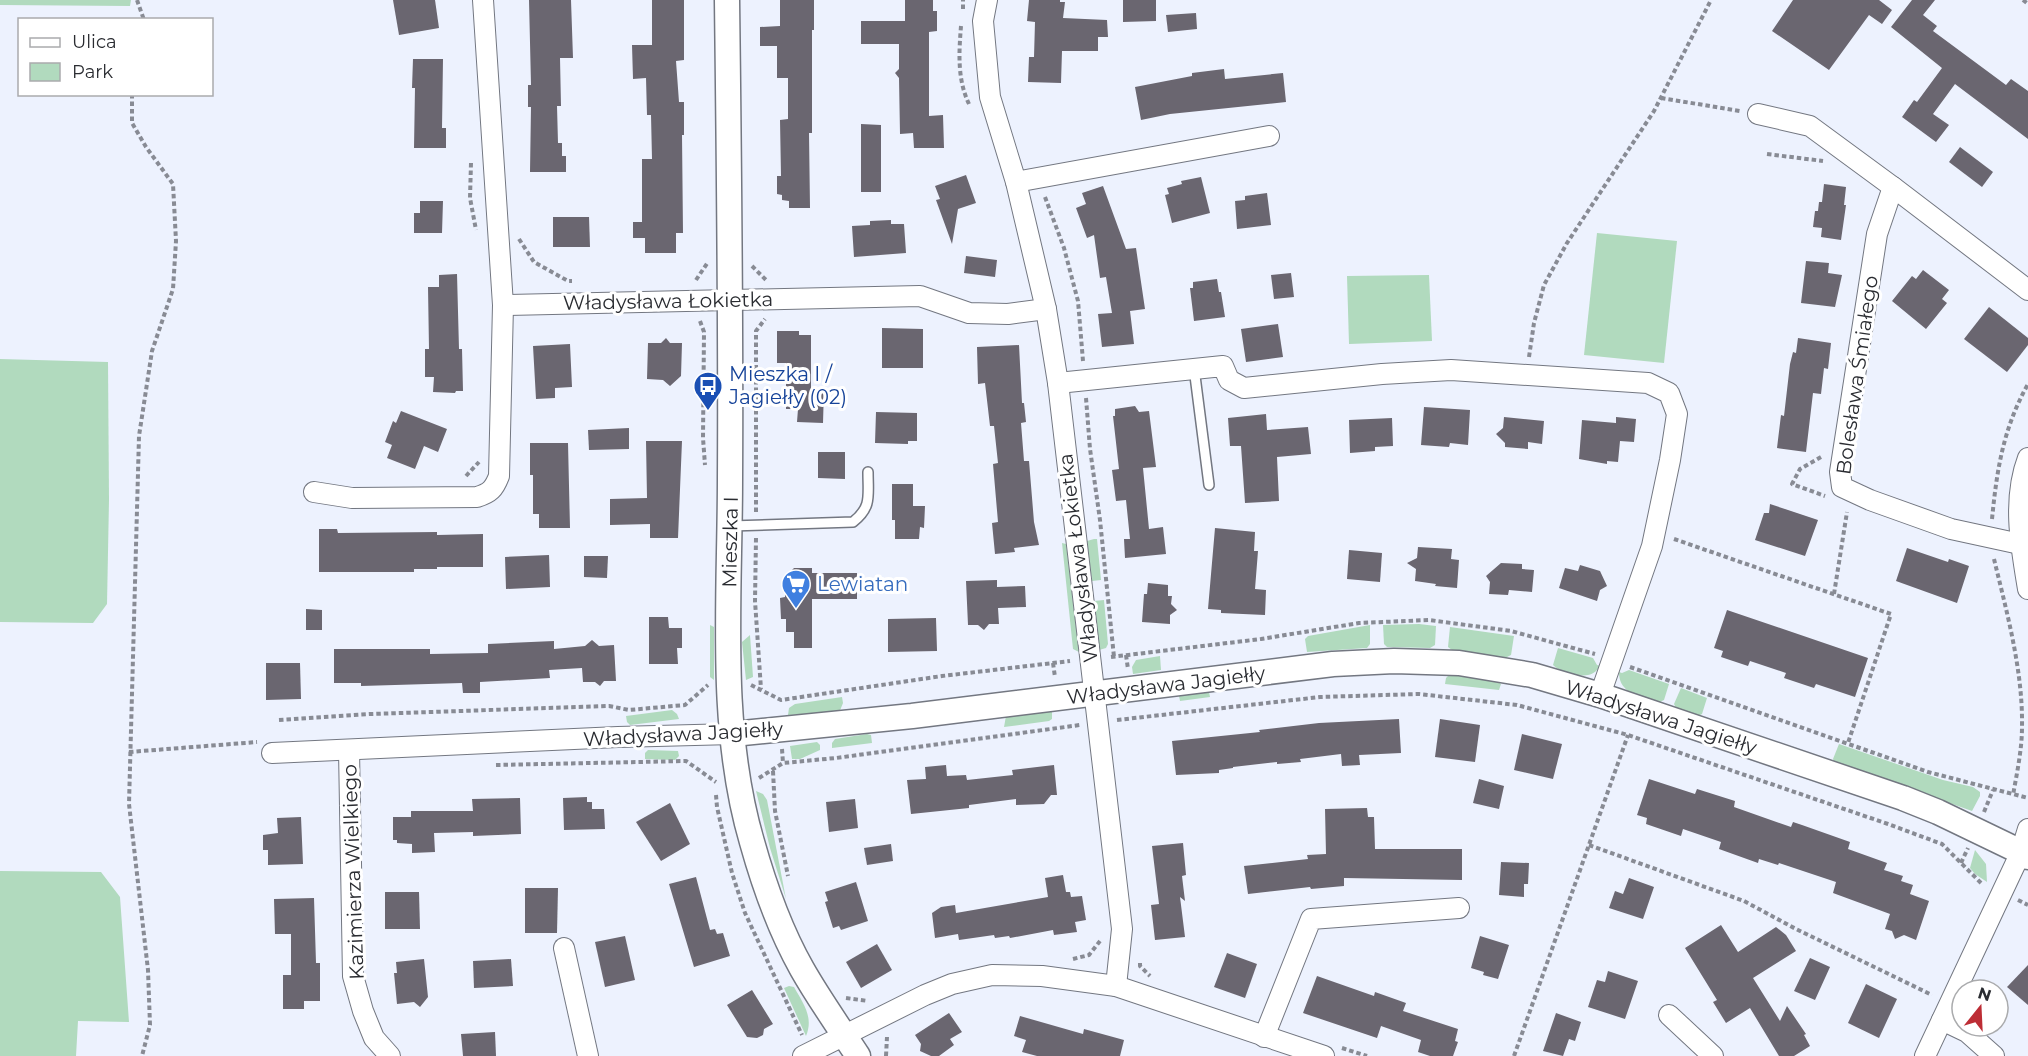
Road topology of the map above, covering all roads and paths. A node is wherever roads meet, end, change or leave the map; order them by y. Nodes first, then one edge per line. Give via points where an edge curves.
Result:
1 (137, 0) edge
2 (483, 0) edge
3 (727, 0) edge
4 (963, 0) edge
5 (987, 0) edge
6 (1711, 0) edge
7 (2023, 0) edge
8 (2028, 4) edge
9 (963, 10) dead end
10 (143, 18) edge
11 (962, 20) dead end
12 (132, 96) edge
13 (1661, 98) junction
14 (970, 106) dead end
15 (1758, 114) joint
16 (1269, 136) dead end
17 (1016, 182) junction
18 (1893, 187) junction
19 (514, 232) dead end
20 (579, 282) dead end
21 (2028, 290) edge
22 (729, 300) junction
23 (504, 304) junction
24 (1046, 309) junction
25 (1194, 368) junction
26 (1527, 375) junction
27 (1058, 383) junction
28 (2028, 458) edge
29 (868, 472) dead end
30 (1209, 485) dead end
31 (314, 492) dead end
32 (1848, 504) dead end
33 (730, 526) junction
34 (1654, 535) junction
35 (2020, 544) junction
36 (2028, 590) edge
37 (1834, 594) junction
38 (1070, 652) dead end
39 (1071, 661) dead end
40 (1053, 663) dead end
41 (707, 685) dead end
42 (751, 685) dead end
43 (1094, 695) junction
44 (1600, 695) junction
45 (1134, 718) dead end
46 (279, 720) dead end
47 (1073, 726) dead end
48 (1060, 728) dead end
49 (1077, 733) dead end
50 (733, 734) junction
51 (1628, 735) junction
52 (1848, 743) dead end
53 (349, 750) junction
54 (129, 752) junction
55 (272, 753) joint
56 (490, 765) dead end
57 (773, 770) junction
58 (761, 778) dead end
59 (716, 782) dead end
60 (2013, 795) dead end
61 (2028, 798) edge
62 (2028, 829) edge
63 (1589, 845) junction
64 (2024, 855) edge
65 (1981, 884) dead end
66 (792, 885) dead end
67 (2019, 901) dead end
68 (2028, 905) edge
69 (1459, 908) dead end
70 (1104, 936) dead end
71 (564, 948) dead end
72 (1068, 960) dead end
73 (1116, 986) junction
74 (1932, 995) dead end
75 (843, 997) dead end
76 (1670, 1015) dead end
77 (880, 1018) junction
78 (1942, 1020) junction
79 (844, 1035) junction
80 (1264, 1036) junction
81 (142, 1056) edge
82 (390, 1056) edge
83 (588, 1056) edge
84 (803, 1056) edge
85 (858, 1056) edge
86 (886, 1056) edge
87 (1324, 1056) edge
88 (1514, 1056) edge
89 (1713, 1056) edge
90 (1925, 1056) edge
91 (1994, 1056) edge

1 - 10 path
2 - 23 street
3 - 22 street, Mieszka I
4 - 9 path
5 - 17 street, Władysława Łokietka via 983,21 990,97
6 - 13 path
7 - 8 path
11 - 14 path via 958,61
12 - 54 path via 132,123 173,184 176,241 173,289 152,351 139,436
13 - 15 path
13 - 26 path via 1544,285
15 - 18 street via 1810,126
16 - 17 street
17 - 24 street, Władysława Łokietka
18 - 21 street
18 - 35 street, Bolesława Śmiałego via 1877,234 1842,460 1842,487 1950,529
19 - 20 path via 534,262 568,281
22 - 23 street, Władysława Łokietka
22 - 24 street, Władysława Łokietka via 920,296 969,313 1008,314
22 - 33 street, Mieszka I
23 - 31 street via 499,476 494,488 477,497 352,498
24 - 27 street, Władysława Łokietka
25 - 26 street via 1223,366 1228,380 1244,387 1439,371
25 - 27 street
25 - 30 lane
26 - 34 street via 1648,383 1669,393 1677,414
27 - 43 street, Władysława Łokietka
28 - 35 street via 2022,473
29 - 33 lane via 864,513 852,522
32 - 37 path
33 - 50 street, Mieszka I
34 - 37 path
34 - 44 street
35 - 36 street
37 - 52 path via 1891,614
38 - 39 path
40 - 42 path via 781,700
41 - 46 path via 686,705 629,710 609,706
43 - 44 street, Władysława Jagiełły via 1333,664 1394,661 1459,663 1532,675
43 - 50 street, Władysława Jagiełły
43 - 73 street, Władysława Łokietka via 1122,929
44 - 64 street, Władysława Jagiełły via 1903,798
45 - 51 path via 1320,698 1419,694 1518,705
47 - 49 path
48 - 57 path via 783,763
50 - 53 street, Władysława Jagiełły
50 - 79 street, Mieszka I via 752,842 777,913 801,967
51 - 63 path
51 - 65 path via 1942,844
53 - 55 street, Władysława Jagiełły
53 - 82 street, Kazimierza Wielkiego via 353,976 374,1038
54 - 55 path via 270,741
54 - 81 path via 129,804 148,970 150,1025
56 - 59 path via 686,761
57 - 58 path
57 - 66 path via 775,811
60 - 61 path
62 - 64 street
63 - 74 path via 1744,901
63 - 88 path
64 - 78 street
67 - 68 path
69 - 80 street via 1311,919
70 - 72 path via 1089,955
71 - 83 street
73 - 77 street via 1042,976 992,975 952,984
73 - 80 street
75 - 77 path via 870,1001
76 - 89 street
77 - 79 street
77 - 86 path via 888,1028
78 - 90 street
78 - 91 street via 1967,1032
79 - 84 street
79 - 85 street, Mieszka I
80 - 87 street

